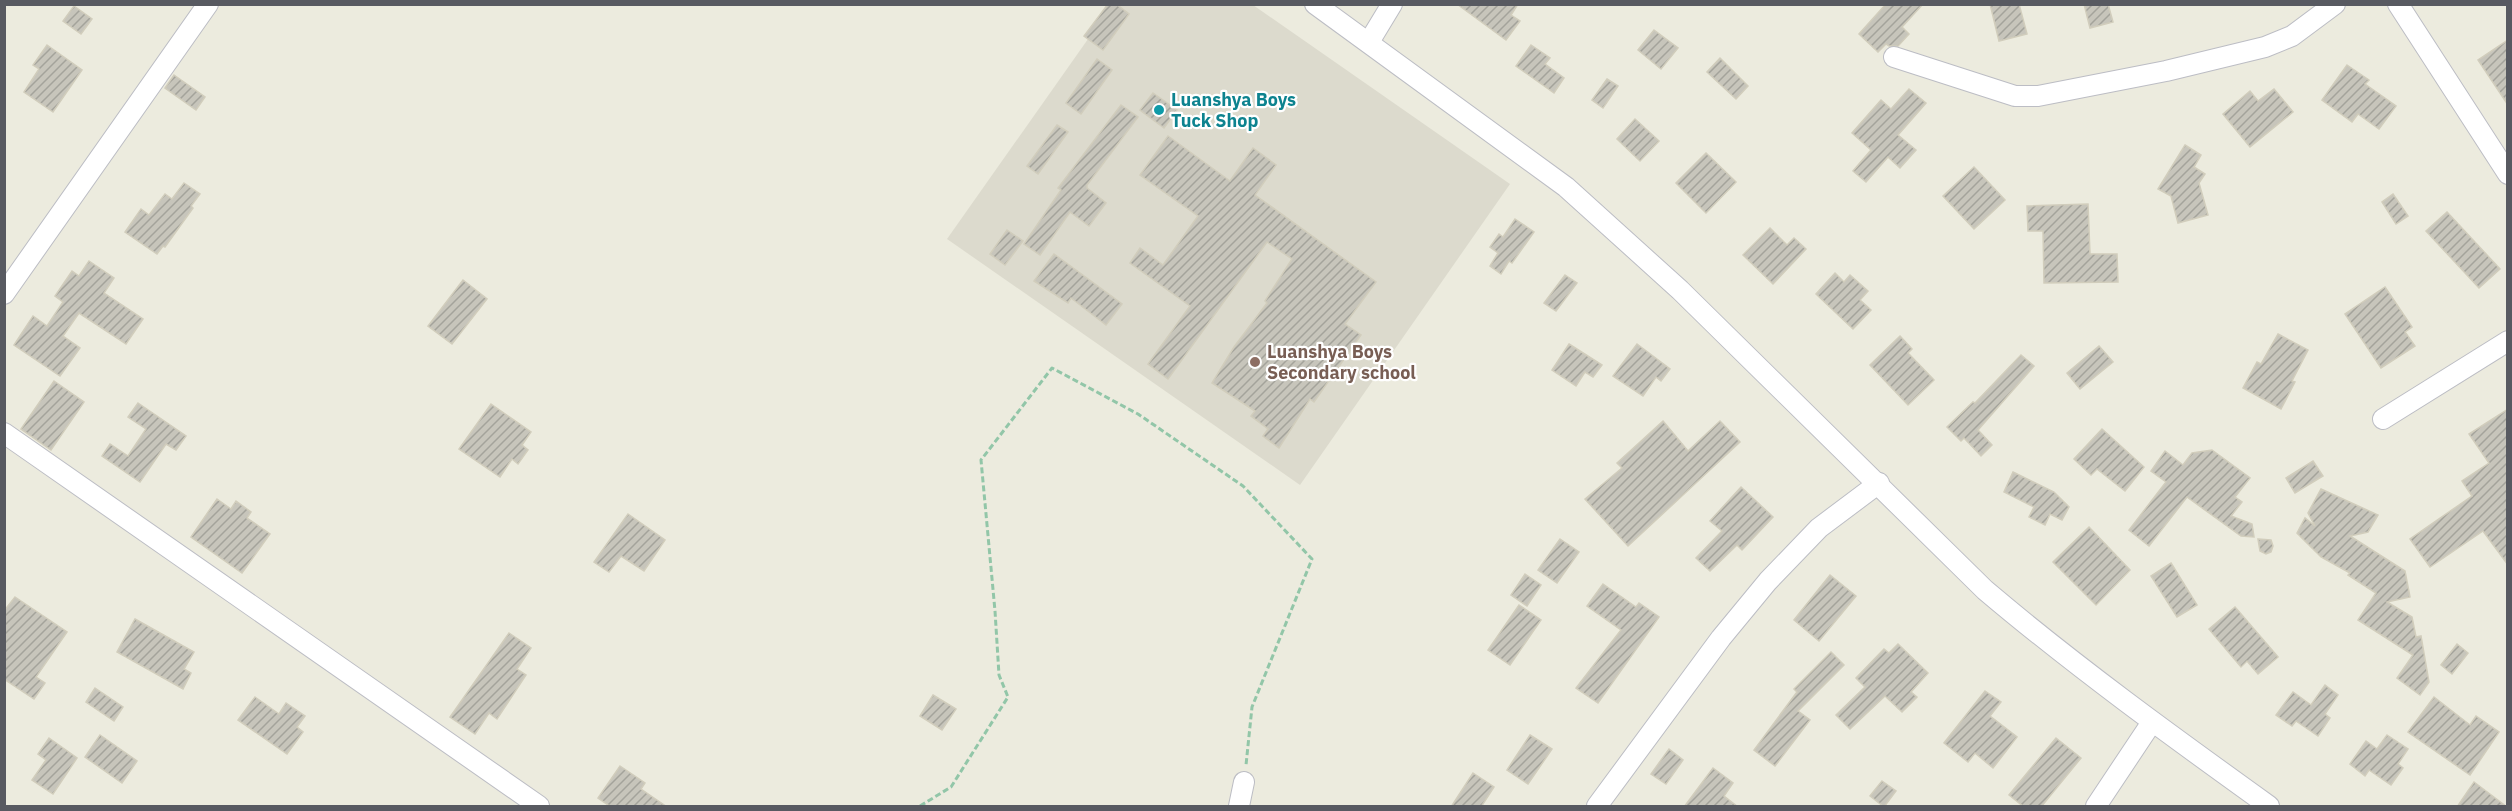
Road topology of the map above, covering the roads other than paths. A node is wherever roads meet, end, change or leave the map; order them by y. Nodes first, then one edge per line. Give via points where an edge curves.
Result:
1 (208, 4) edge
2 (1315, 4) edge
3 (1392, 4) edge
4 (2335, 4) edge
5 (2398, 4) edge
6 (1369, 42) junction
7 (1894, 57) dead end
8 (2508, 174) edge
9 (4, 294) edge
10 (2508, 341) edge
11 (2383, 419) dead end
12 (4, 433) edge
13 (1879, 483) junction
14 (2152, 722) junction
15 (1244, 782) road end
16 (539, 807) edge
17 (1239, 807) edge
18 (1597, 807) edge
19 (2096, 807) edge
20 (2269, 807) edge

1 - 9 street
2 - 6 street
3 - 6 street
4 - 7 street via 2292,36 2265,47 2038,96 2015,96
5 - 8 street
6 - 13 street via 1566,187 1680,290
10 - 11 street
12 - 16 street
13 - 14 street via 1985,590
13 - 18 street via 1819,528 1768,580
14 - 19 street
14 - 20 street
15 - 17 street

